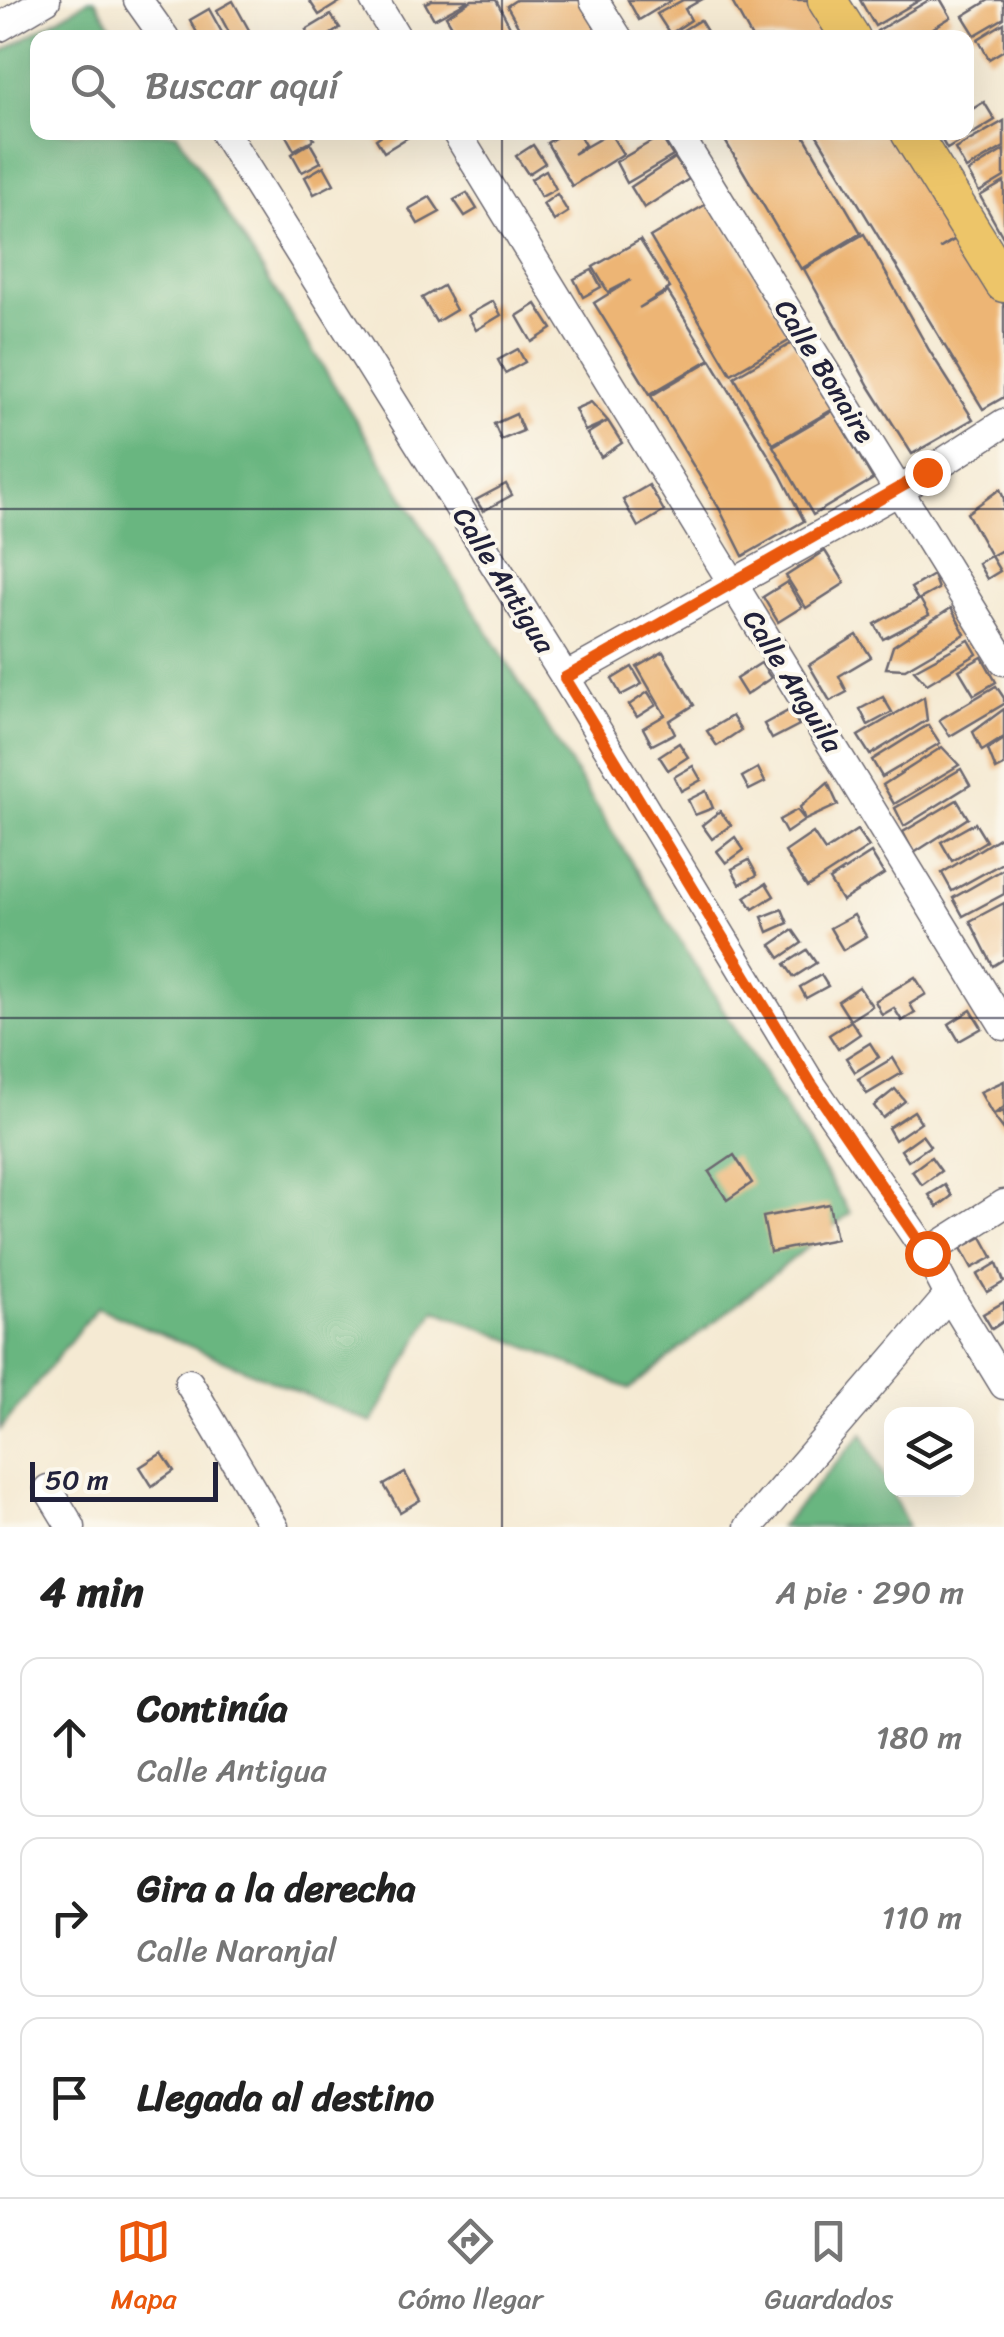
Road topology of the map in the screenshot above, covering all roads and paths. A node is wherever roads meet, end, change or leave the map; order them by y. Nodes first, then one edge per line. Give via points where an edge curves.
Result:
1 (46, 0) edge
2 (374, 0) edge
3 (594, 0) edge
4 (828, 0) edge
5 (147, 2) edge
6 (0, 28) edge
7 (160, 30) edge
8 (393, 30) edge
9 (613, 30) edge
10 (846, 30) edge
11 (229, 140) edge
12 (461, 140) edge
13 (682, 140) edge
14 (915, 140) edge
15 (1004, 284) edge
16 (1004, 423) edge
17 (899, 491) junction
18 (733, 584) junction
19 (1004, 661) edge
20 (565, 678) junction
21 (1004, 1026) edge
22 (1004, 1204) edge
23 (927, 1253) junction
24 (948, 1295) junction
25 (189, 1383) dead end
26 (1004, 1384) edge
27 (48, 1489) dead end
28 (71, 1527) edge
29 (274, 1527) edge
30 (749, 1527) edge

1 - 6 street
2 - 8 street
3 - 9 street
4 - 10 main road
5 - 7 street
11 - 20 street, Calle Antigua
12 - 18 street, Calle Anguila
13 - 17 street, Calle Bonaire
14 - 15 main road
16 - 17 street
17 - 18 street
17 - 19 street, Calle Bonaire
18 - 20 street
18 - 21 street, Calle Anguila
20 - 23 street, Calle Antigua via 813,1087
22 - 23 street
23 - 24 street, Calle Antigua
24 - 26 street, Calle Antigua
24 - 30 street
25 - 29 street
27 - 28 street

